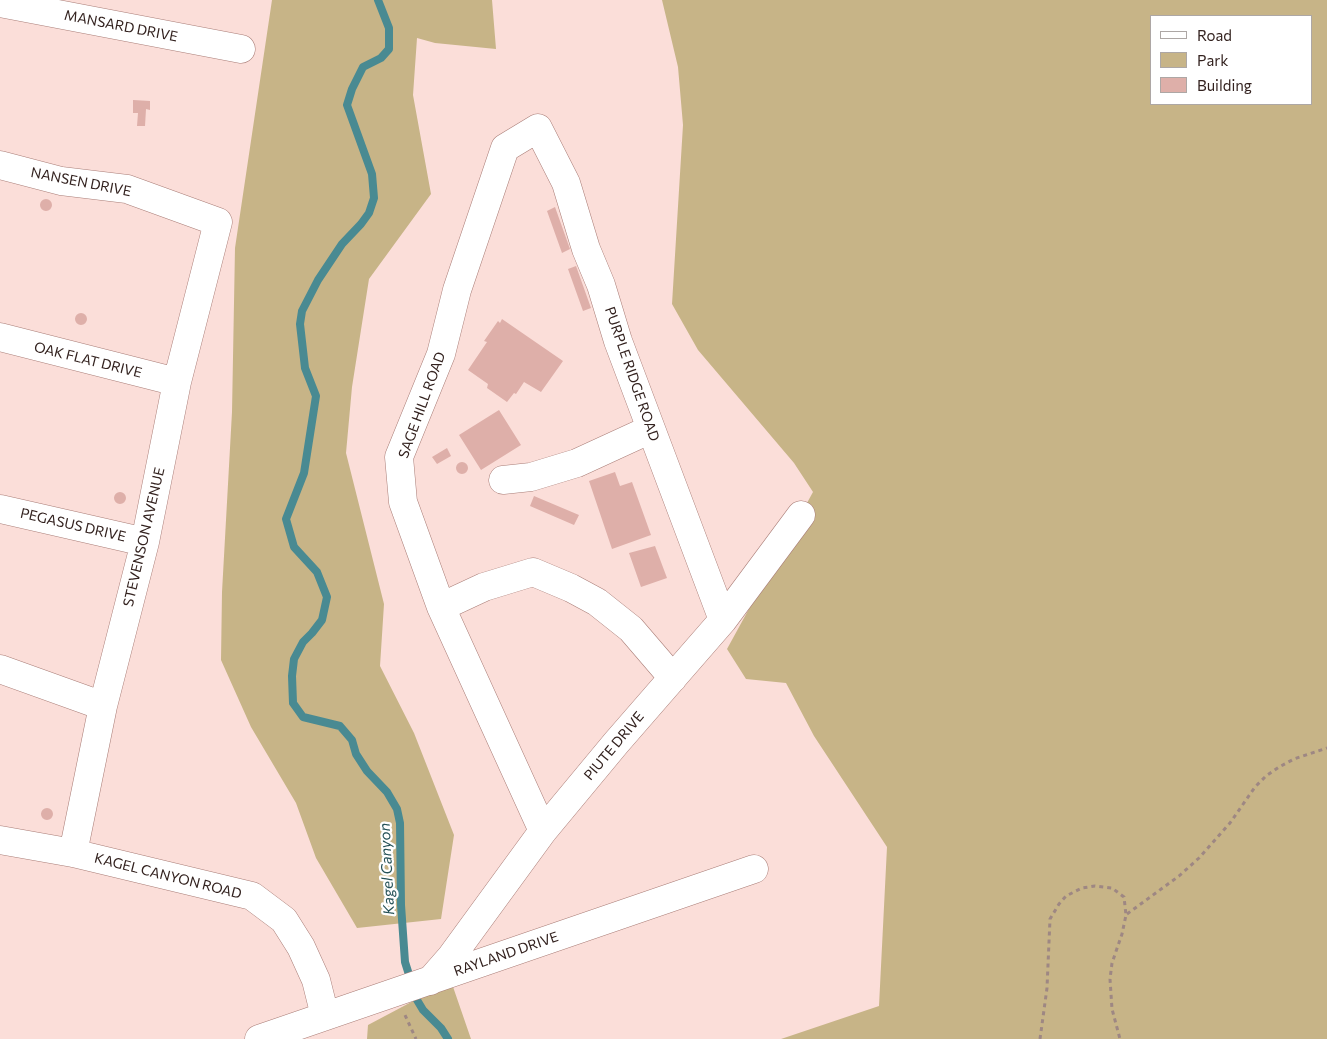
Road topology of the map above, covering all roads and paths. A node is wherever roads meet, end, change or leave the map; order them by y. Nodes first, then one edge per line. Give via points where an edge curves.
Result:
1 (0, 3) edge
2 (241, 49) dead end
3 (538, 128) joint
4 (0, 165) edge
5 (218, 222) joint
6 (0, 337) edge
7 (177, 382) junction
8 (651, 429) junction
9 (503, 480) dead end
10 (0, 509) edge
11 (802, 515) dead end
12 (145, 542) junction
13 (442, 607) junction
14 (723, 620) junction
15 (0, 669) edge
16 (672, 678) junction
17 (103, 706) junction
18 (1327, 748) edge
19 (543, 831) junction
20 (0, 840) edge
21 (73, 853) junction
22 (754, 869) dead end
23 (1126, 915) junction
24 (429, 981) junction
25 (324, 1016) junction
26 (259, 1039) edge
27 (1040, 1039) edge
28 (1120, 1039) edge

1 - 2 street, MANSARD DRIVE
3 - 8 street, PURPLE RIDGE ROAD via 566,183 586,249
3 - 13 street, SAGE HILL ROAD via 505,148 457,290 441,354 400,457 404,502
4 - 5 street, NANSEN DRIVE via 61,181 127,189
5 - 7 street, STEVENSON AVENUE
6 - 7 street, OAK FLAT DRIVE
7 - 12 street, STEVENSON AVENUE
8 - 9 street via 577,463 531,477
8 - 14 street, PURPLE RIDGE ROAD
10 - 12 street, PEGASUS DRIVE
11 - 14 street, PIUTE DRIVE
12 - 17 street, STEVENSON AVENUE
13 - 16 street via 484,587 533,572 597,602 631,629
13 - 19 street, SAGE HILL ROAD
14 - 16 street, PIUTE DRIVE
15 - 17 street
16 - 19 street, PIUTE DRIVE
17 - 21 street, STEVENSON AVENUE
18 - 23 path via 1294,760 1266,776 1199,858
19 - 24 street, PIUTE DRIVE via 451,958
20 - 21 street, KAGEL CANYON ROAD
21 - 25 street, KAGEL CANYON ROAD via 252,896 284,920 301,947 316,980
22 - 24 street, RAYLAND DRIVE
23 - 27 path via 1124,897 1112,888 1082,888 1066,896 1059,904 1050,919 1047,988
23 - 28 path via 1110,980 1112,1009
24 - 25 street, RAYLAND DRIVE
25 - 26 street, RAYLAND DRIVE

